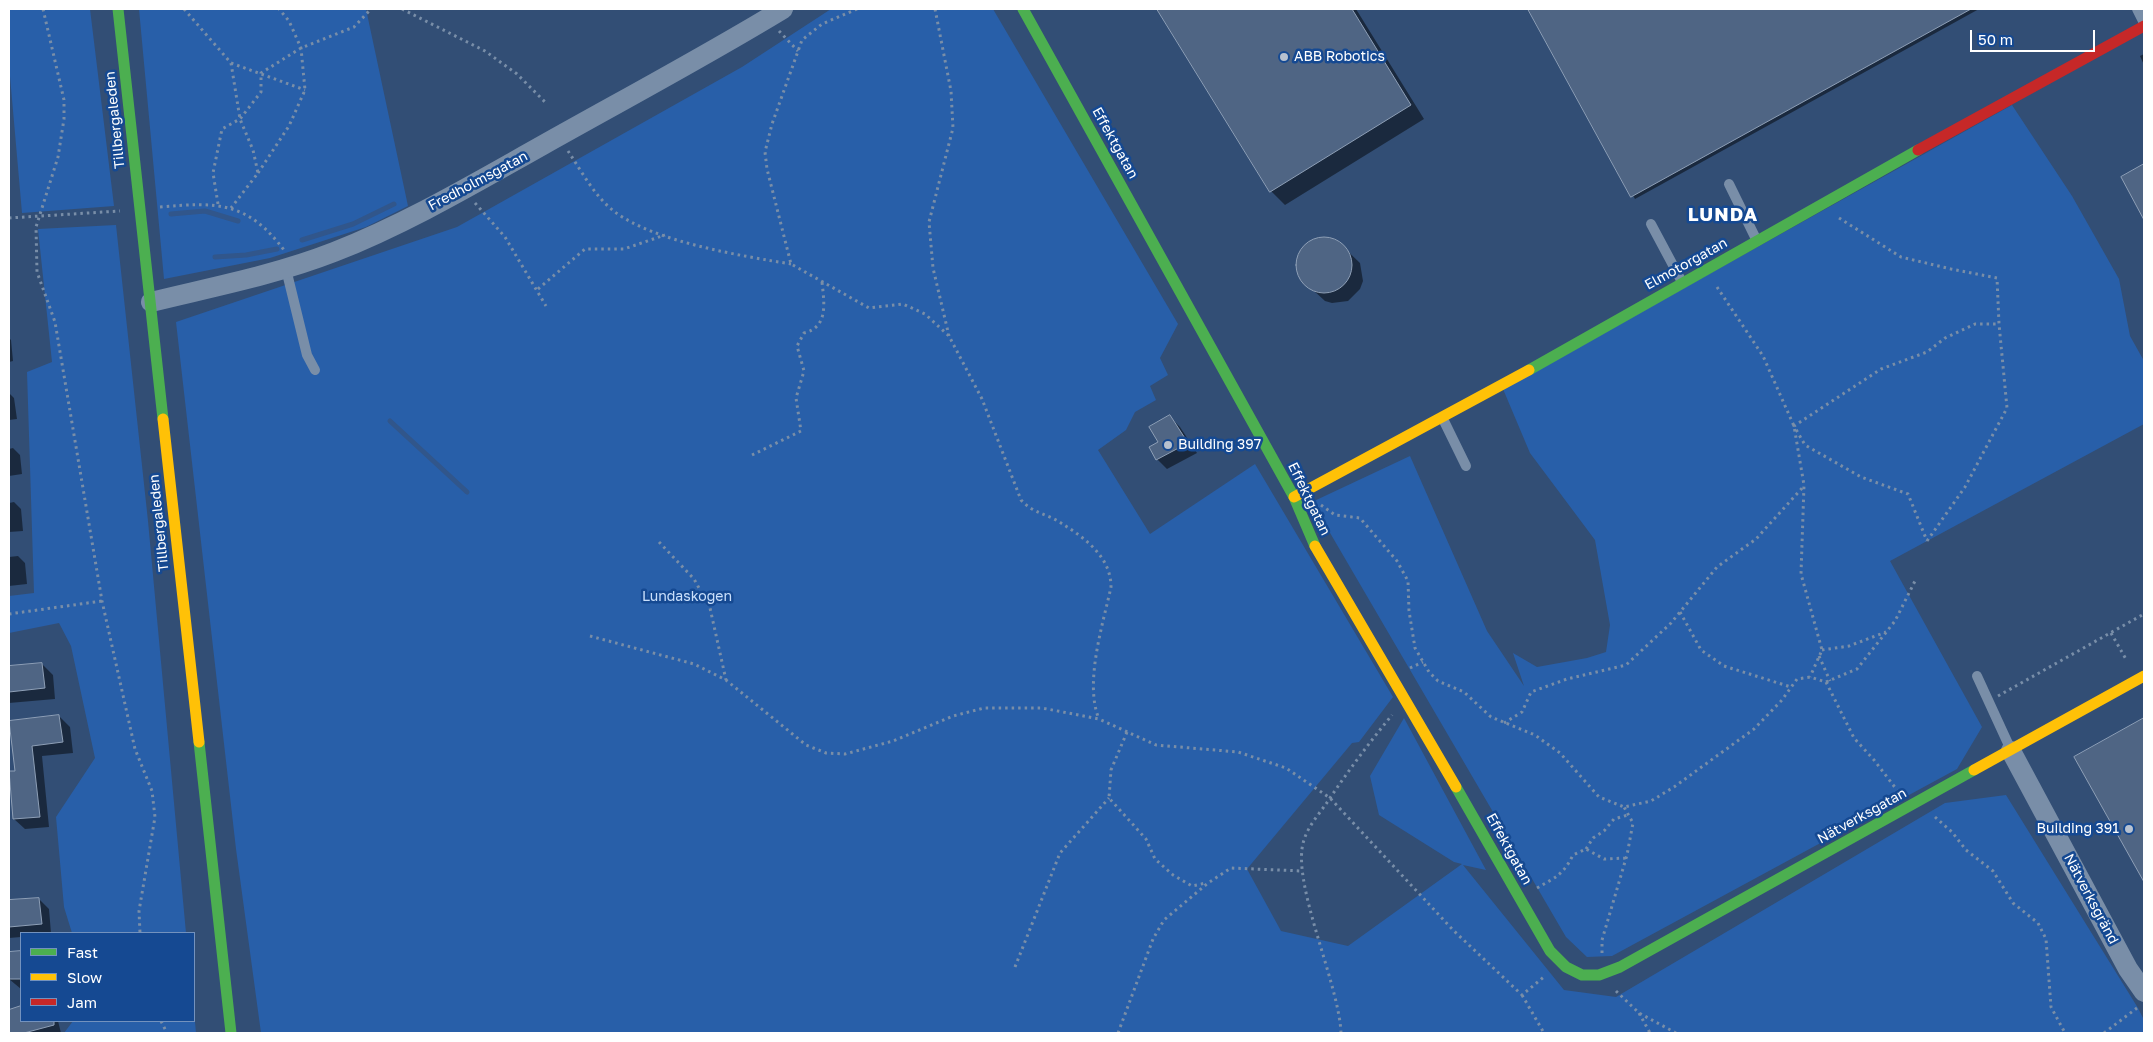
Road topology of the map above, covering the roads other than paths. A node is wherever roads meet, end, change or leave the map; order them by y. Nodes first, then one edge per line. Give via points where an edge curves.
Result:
1 (118, 9) edge
2 (1024, 9) edge
3 (2137, 9) edge
4 (775, 14) edge
5 (2144, 25) edge
6 (1729, 184) dead end
7 (1652, 224) dead end
8 (1757, 241) junction
9 (289, 268) junction
10 (1682, 283) junction
11 (151, 302) junction
12 (315, 370) dead end
13 (1441, 416) junction
14 (1466, 466) dead end
15 (1294, 497) junction
16 (1977, 676) dead end
17 (2142, 679) edge
18 (2012, 751) junction
19 (1598, 976) joint
20 (2144, 992) edge
21 (231, 1033) edge

1 - 11 street, Tillbergaleden
2 - 15 street, Effektgatan
3 - 5 lane
4 - 9 street, Fredholmsgatan via 463,190 335,252
5 - 8 street, Elmotorgatan
6 - 8 lane
7 - 10 lane
8 - 10 street, Elmotorgatan
9 - 11 street, Fredholmsgatan
9 - 12 lane via 307,355
10 - 13 street, Elmotorgatan
11 - 21 street, Tillbergaleden
13 - 14 lane
13 - 15 street, Elmotorgatan
15 - 19 street, Effektgatan via 1313,543 1550,951 1576,975 1586,978
16 - 18 lane
17 - 18 street, Nätverksgatan
18 - 19 street, Nätverksgatan via 1620,968
18 - 20 street, Nätverksgränd via 2128,969

